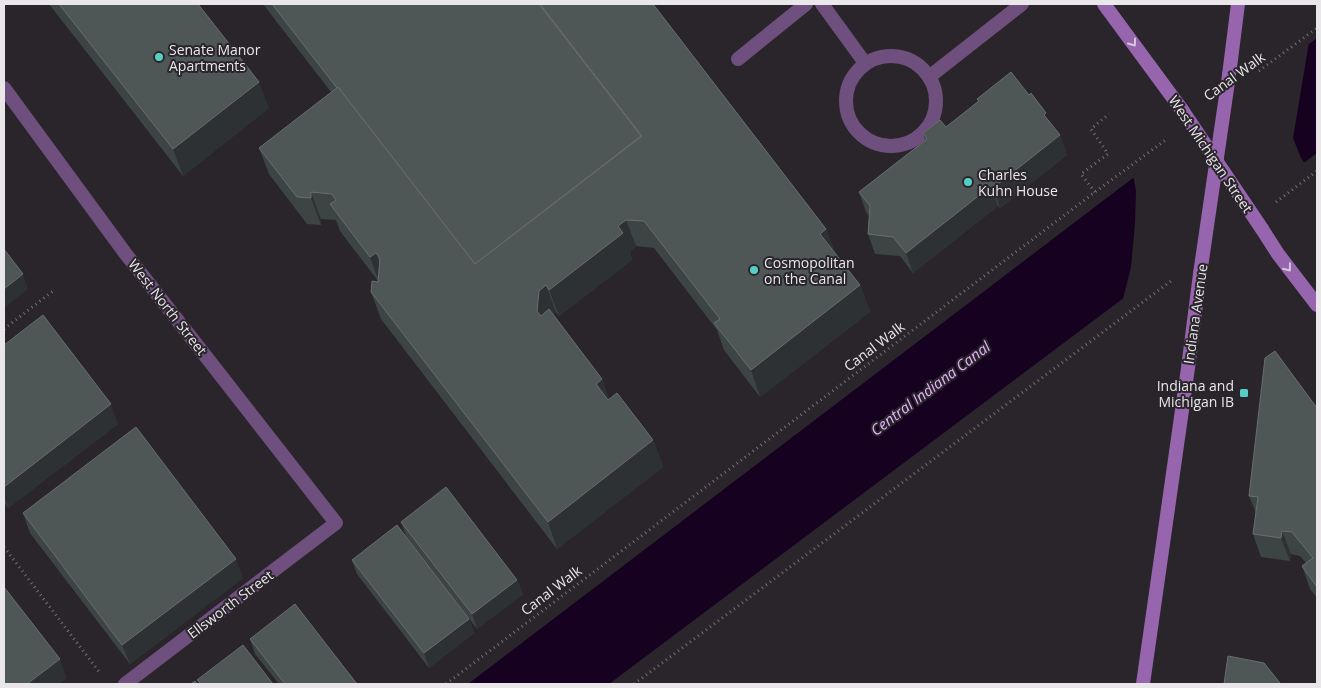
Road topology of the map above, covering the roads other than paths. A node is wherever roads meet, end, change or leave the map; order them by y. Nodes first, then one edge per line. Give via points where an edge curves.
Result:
1 (806, 4) edge
2 (822, 4) edge
3 (1022, 4) edge
4 (1104, 4) edge
5 (1238, 4) edge
6 (738, 59) dead end
7 (865, 63) junction
8 (929, 77) junction
9 (4, 88) edge
10 (1217, 162) junction
11 (1317, 305) edge
12 (336, 523) joint
13 (124, 684) edge
14 (1143, 684) edge

1 - 6 street
2 - 7 street
3 - 8 street
4 -> 10 main road, West Michigan Street, bridge
5 - 10 main road, Indiana Avenue, bridge
7 - 8 street via 891,55 906,58
7 - 8 street via 852,78 846,92 846,107 860,134 874,143 902,144 925,130 936,104 935,90
9 - 12 street, West North Street via 125,253
10 -> 11 main road, West Michigan Street, bridge via 1278,254
10 - 14 main road, Indiana Avenue, bridge
12 - 13 street, Ellsworth Street

